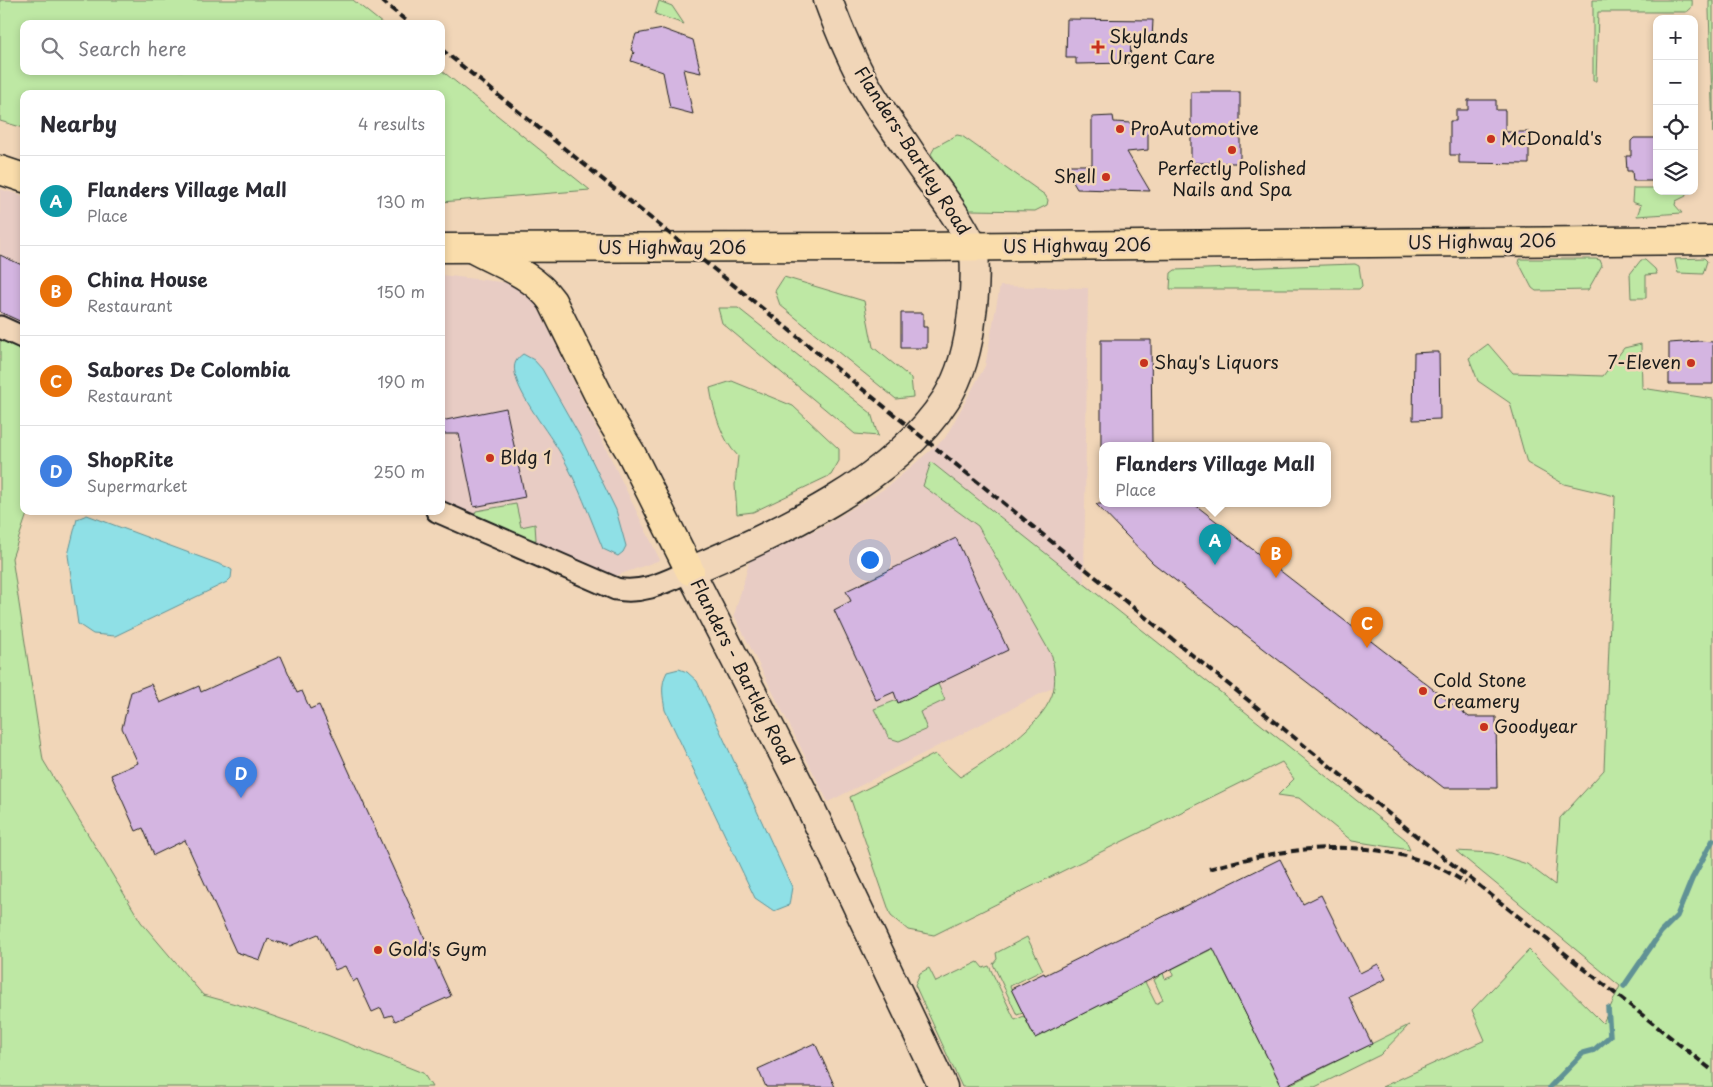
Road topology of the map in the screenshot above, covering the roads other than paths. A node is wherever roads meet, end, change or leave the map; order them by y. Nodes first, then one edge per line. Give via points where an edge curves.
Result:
1 (828, 0) edge
2 (0, 170) edge
3 (20, 177) edge
4 (1713, 240) edge
5 (973, 247) junction
6 (445, 248) edge
7 (472, 249) junction
8 (0, 327) edge
9 (20, 336) edge
10 (445, 514) edge
11 (690, 571) junction
12 (943, 1087) edge

1 - 5 main road, Flanders-Bartley Road via 846,47 867,87
2 - 3 highway
4 - 5 highway, US Highway 206
5 - 7 highway, US Highway 206
5 - 11 main road, Flanders - Bartley Road via 972,310 961,368 946,399 925,426 888,463 839,497
6 - 7 highway, US Highway 206
7 - 11 highway via 529,277 552,301
8 - 9 street
10 - 11 street via 616,589 646,590
11 - 12 main road, Flanders - Bartley Road via 803,792

